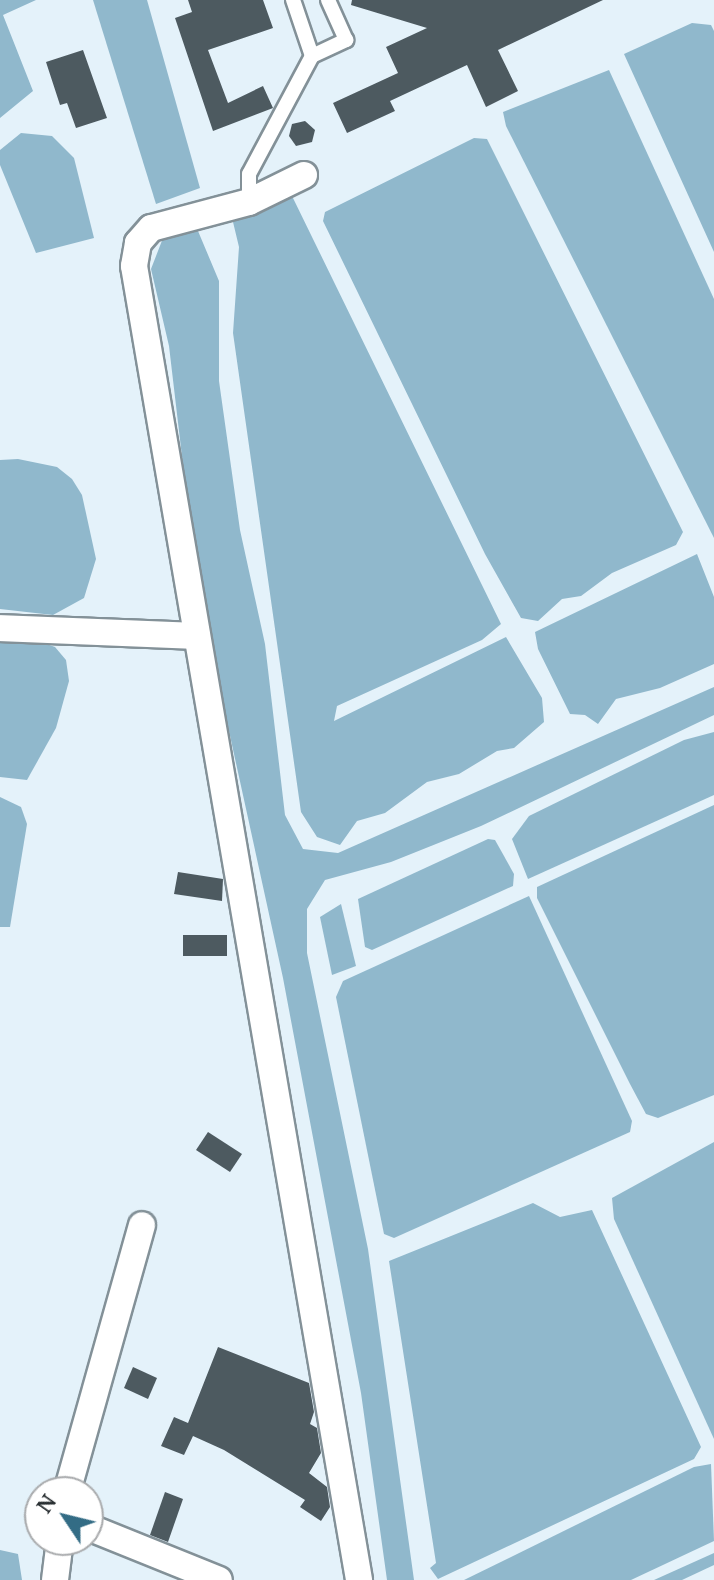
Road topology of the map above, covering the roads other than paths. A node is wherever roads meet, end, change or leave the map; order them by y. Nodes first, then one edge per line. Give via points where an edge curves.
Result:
1 (293, 0) edge
2 (328, 0) edge
3 (312, 56) junction
4 (304, 175) dead end
5 (249, 202) junction
6 (0, 628) edge
7 (197, 636) junction
8 (142, 1225) dead end
9 (71, 1476) edge
10 (104, 1533) edge
11 (58, 1556) edge
12 (55, 1580) edge
13 (219, 1580) edge
14 (359, 1580) edge

1 - 3 lane
2 - 3 lane via 346,40
3 - 5 lane via 249,174
4 - 5 street
5 - 7 street via 151,228 138,243 134,266
6 - 7 street
7 - 14 street
8 - 9 street
10 - 13 street
11 - 12 street

